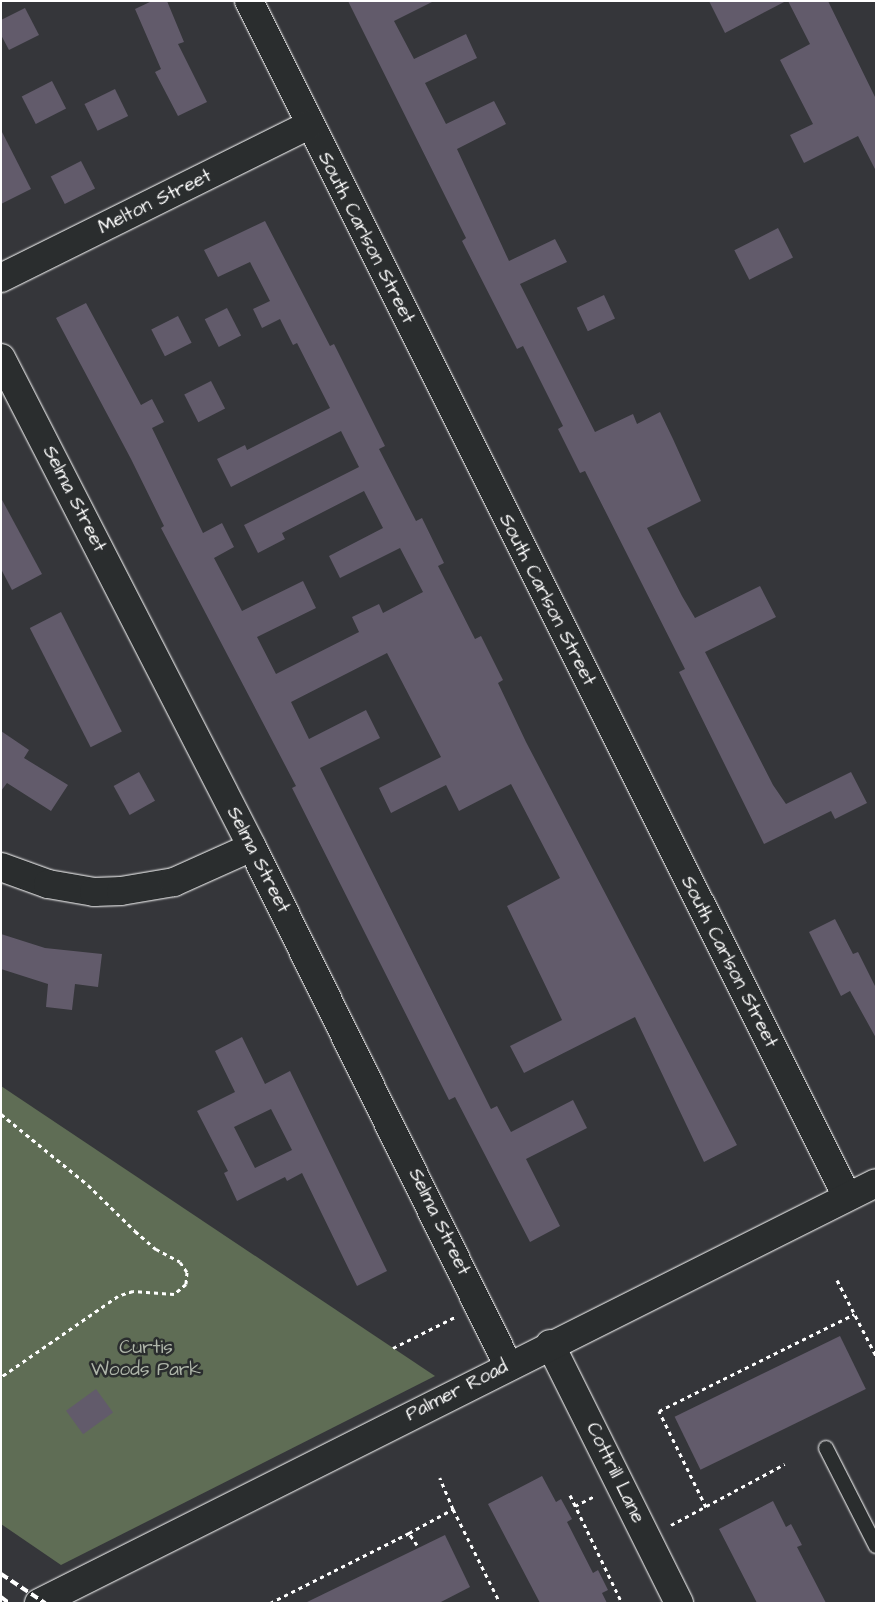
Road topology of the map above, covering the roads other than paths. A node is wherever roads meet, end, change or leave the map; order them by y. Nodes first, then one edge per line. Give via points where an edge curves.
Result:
1 (249, 1) edge
2 (309, 125) junction
3 (1, 278) edge
4 (1, 358) edge
5 (252, 847) junction
6 (1, 867) edge
7 (876, 1182) edge
8 (847, 1197) junction
9 (550, 1344) junction
10 (508, 1365) junction
11 (826, 1448) dead end
12 (876, 1546) edge
13 (39, 1603) edge
14 (679, 1603) edge

1 - 2 street, South Carlson Street
2 - 3 street, Melton Street
2 - 8 street, South Carlson Street
4 - 5 street, Selma Street
5 - 6 street via 174,882 121,891 94,892 48,884
5 - 10 street, Selma Street
7 - 8 street, Palmer Road
8 - 9 street, Palmer Road
9 - 10 street, Palmer Road
9 - 14 street, Cottrill Lane
10 - 13 street, Palmer Road
11 - 12 lane

